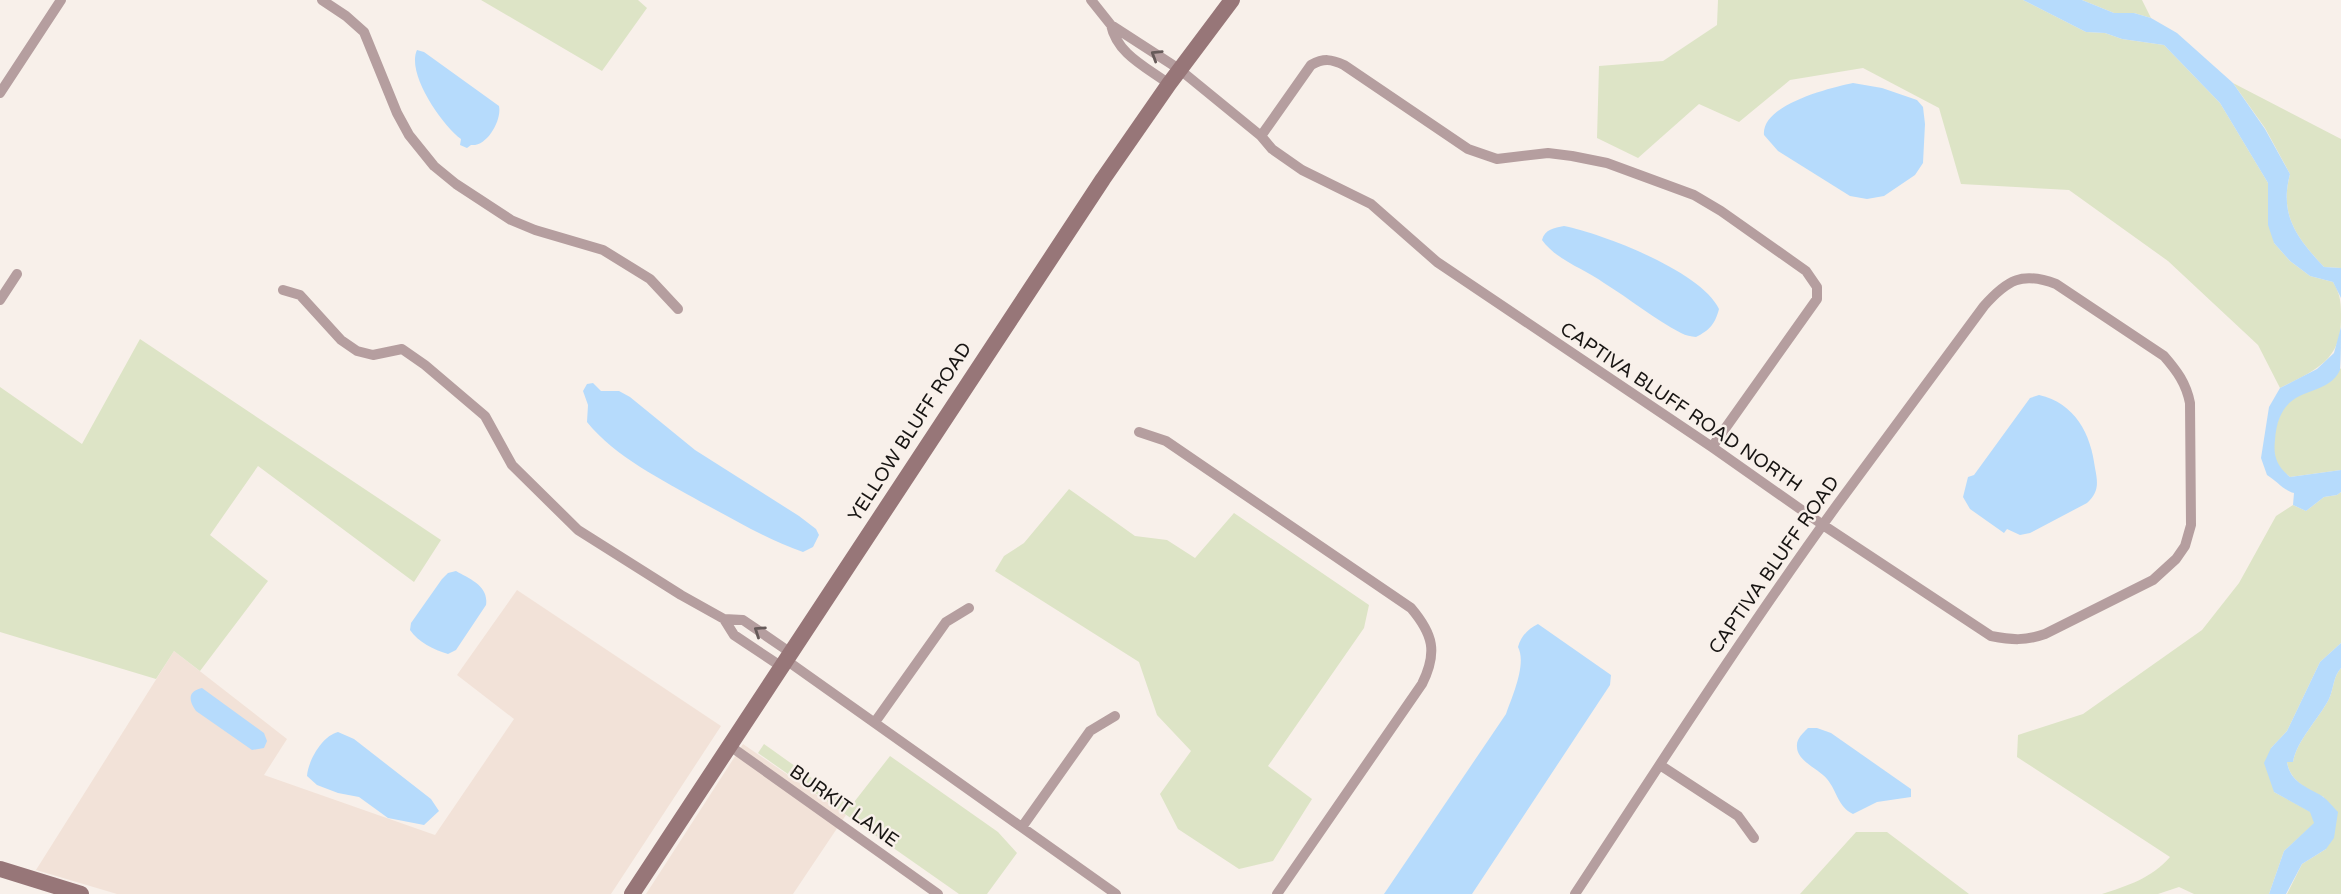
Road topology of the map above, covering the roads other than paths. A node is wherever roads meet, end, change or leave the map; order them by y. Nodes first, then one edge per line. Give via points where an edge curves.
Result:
1 (61, 0) edge
2 (322, 0) edge
3 (1232, 0) edge
4 (1093, 1) edge
5 (1111, 25) junction
6 (1179, 69) junction
7 (1169, 84) junction
8 (0, 93) edge
9 (1261, 136) junction
10 (17, 274) dead end
11 (283, 290) dead end
12 (0, 300) edge
13 (678, 309) dead end
14 (1139, 432) dead end
15 (1712, 447) junction
16 (1822, 525) junction
17 (2185, 546) joint
18 (969, 608) dead end
19 (724, 619) junction
20 (786, 660) junction
21 (1115, 716) dead end
22 (875, 722) junction
23 (730, 746) junction
24 (1660, 765) junction
25 (1022, 827) junction
26 (1754, 838) dead end
27 (0, 869) edge
28 (81, 894) edge
29 (632, 894) edge
30 (938, 894) edge
31 (1116, 894) edge
32 (1276, 894) edge
33 (1575, 894) edge

1 - 8 street
2 - 13 street via 364,32 397,113 434,166 511,220 603,250 650,279
3 - 6 street, YELLOW BLUFF ROAD
4 - 5 street
6 -> 5 street, CAPTIVA BLUFF ROAD NORTH
5 - 7 street via 1121,49
6 - 7 street, YELLOW BLUFF ROAD
6 - 9 street, CAPTIVA BLUFF ROAD NORTH
7 - 20 street, YELLOW BLUFF ROAD
9 - 15 street, CAPTIVA BLUFF ROAD NORTH via 1302,170 1371,204 1437,262
9 - 15 street via 1311,65 1332,60 1483,156 1497,159 1548,153 1607,163 1694,195 1721,211 1806,271 1817,287 1817,299
10 - 12 street
11 - 19 street via 300,295 357,351 373,355 402,349 425,365 485,416 512,464 578,530
14 - 32 street via 1166,441 1411,608 1431,640 1432,655 1422,684
15 - 16 street, CAPTIVA BLUFF ROAD NORTH
16 - 17 street, CAPTIVA BLUFF ROAD NORTH via 1973,625 2012,640 2045,634 2153,580
16 - 17 street, CAPTIVA BLUFF ROAD via 1984,306 2000,287 2025,277 2056,284 2164,356 2187,387 2191,525
16 - 24 street, CAPTIVA BLUFF ROAD
18 - 22 street via 946,622
19 - 20 street via 734,635
20 -> 19 street via 743,621
20 - 22 street
20 - 23 street, YELLOW BLUFF ROAD
21 - 25 street via 1090,731
22 - 25 street
23 - 29 street, YELLOW BLUFF ROAD
23 - 30 street, BURKIT LANE
24 - 26 street via 1738,816
24 - 33 street, CAPTIVA BLUFF ROAD
25 - 31 street
27 - 28 street

